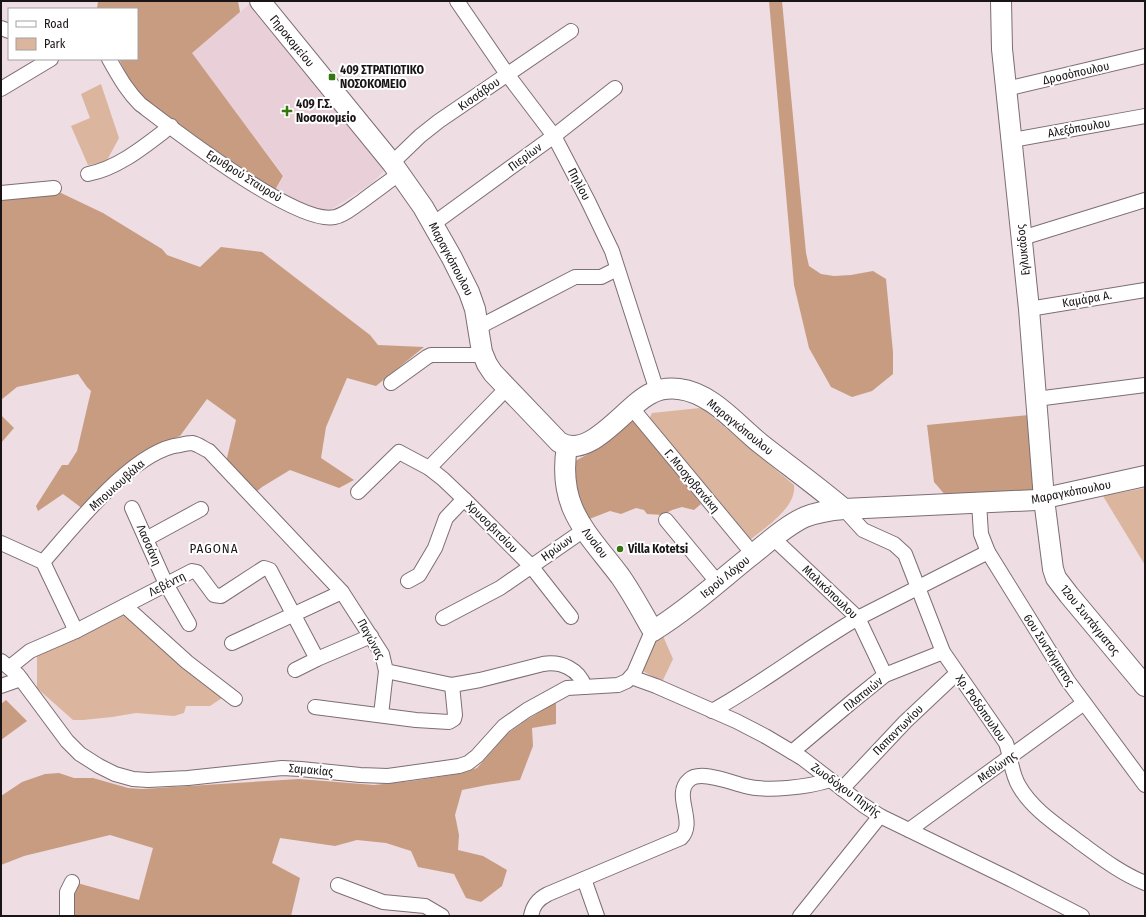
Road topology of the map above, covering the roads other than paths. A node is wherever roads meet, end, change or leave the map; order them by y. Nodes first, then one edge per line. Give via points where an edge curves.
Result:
1 (260, 1) edge
2 (457, 1) edge
3 (1001, 1) edge
4 (570, 31) dead end
5 (1145, 56) edge
6 (49, 60) edge
7 (111, 60) edge
8 (507, 74) junction
9 (615, 88) dead end
10 (1, 89) edge
11 (1006, 89) junction
12 (1145, 116) edge
13 (171, 126) junction
14 (554, 136) junction
15 (1012, 140) junction
16 (396, 168) junction
17 (88, 174) dead end
18 (54, 188) dead end
19 (1, 193) edge
20 (1145, 200) edge
21 (432, 224) junction
22 (1022, 238) junction
23 (617, 269) junction
24 (1145, 290) edge
25 (1029, 309) junction
26 (477, 328) junction
27 (483, 355) junction
28 (391, 383) dead end
29 (1145, 385) edge
30 (507, 388) junction
31 (657, 391) junction
32 (1036, 399) junction
33 (631, 407) junction
34 (566, 446) junction
35 (209, 451) joint
36 (429, 468) junction
37 (1145, 476) edge
38 (358, 492) dead end
39 (464, 499) junction
40 (1044, 499) junction
41 (979, 503) junction
42 (132, 508) dead end
43 (201, 509) dead end
44 (844, 509) junction
45 (666, 520) dead end
46 (584, 530) junction
47 (773, 538) junction
48 (146, 539) junction
49 (1, 543) edge
50 (988, 552) junction
51 (753, 554) junction
52 (43, 562) junction
53 (531, 566) junction
54 (408, 581) dead end
55 (718, 582) junction
56 (166, 584) junction
57 (919, 587) junction
58 (342, 592) junction
59 (125, 606) junction
60 (292, 614) junction
61 (571, 617) dead end
62 (443, 618) dead end
63 (858, 618) junction
64 (189, 624) dead end
65 (76, 631) junction
66 (653, 631) junction
67 (371, 636) junction
68 (232, 643) dead end
69 (943, 652) junction
70 (317, 659) junction
71 (5, 664) edge
72 (295, 670) dead end
73 (386, 671) junction
74 (957, 673) junction
75 (885, 676) junction
76 (631, 677) junction
77 (21, 679) junction
78 (452, 685) junction
79 (1, 686) edge
80 (1145, 686) edge
81 (585, 687) junction
82 (235, 699) dead end
83 (1084, 703) junction
84 (315, 707) dead end
85 (712, 711) junction
86 (381, 715) junction
87 (792, 752) junction
88 (1010, 757) junction
89 (1140, 769) edge
90 (830, 780) junction
91 (1145, 785) edge
92 (842, 789) junction
93 (880, 816) junction
94 (909, 830) junction
95 (584, 879) junction
96 (72, 882) dead end
97 (1145, 883) edge
98 (338, 885) dead end
99 (67, 916) edge
100 (442, 916) edge
101 (531, 916) edge
102 (597, 916) edge
103 (800, 916) edge
104 (1082, 916) edge

1 - 16 main road, Γηροκομείου
2 - 8 street, Πηλίου
3 - 11 main road, Εγλυκάδος
4 - 8 street, Κισσάβου
5 - 11 street, Δροσόπουλου
6 - 10 street
7 - 13 street, Ερυθρού Σταυρού via 130,94
8 - 14 street, Πηλίου
8 - 16 street, Κισσάβου via 420,136
9 - 14 street, Πιερίων
11 - 15 main road, Εγλυκάδος
12 - 15 street, Αλεξόπουλου
13 - 16 street, Ερυθρού Σταυρού via 231,171 303,211 324,218 342,215
13 - 17 street via 121,161 104,170
14 - 21 street, Πιερίων
14 - 23 street, Πηλίου via 588,201
15 - 22 main road, Εγλυκάδος
16 - 21 main road, Μαραγκόπουλου
18 - 19 street
20 - 22 street
21 - 26 main road, Μαραγκόπουλου via 470,292
22 - 25 main road, Εγλυκάδος
23 - 26 street via 601,277 576,277
23 - 31 street, Πηλίου
24 - 25 street, Καμάρα Α.
25 - 32 main road, Εγλυκάδος
26 - 27 main road, Μαραγκόπουλου
27 - 28 street via 431,355
27 - 30 main road, Μαραγκόπουλου via 493,373
29 - 32 street
30 - 34 main road, Μαραγκόπουλου via 561,444
30 - 36 street
31 - 33 main road, Μαραγκόπουλου
31 - 44 main road, Μαραγκόπουλου via 685,390 708,400
32 - 40 main road, Εγλυκάδος
33 - 34 main road, Μαραγκόπουλου via 596,438 577,446
33 - 51 street, Γ. Μοσχοβανάκη
34 - 46 main road, Λυσίου via 567,491 573,510
35 - 52 street, Μπουκουβάλα via 192,443 169,447 153,454 101,497
35 - 58 street, Παγώνας
36 - 38 street, Χρυσοβιτσίου via 399,452
36 - 39 street, Χρυσοβιτσίου
37 - 40 main road, Μαραγκόπουλου
39 - 53 street, Χρυσοβιτσίου
39 - 54 street via 446,518 435,548 418,575
40 - 41 main road, Μαραγκόπουλου
40 - 80 main road, 12ου Συντάγματος via 1056,578
41 - 44 main road, Μαραγκόπουλου
41 - 50 street, 6ου Συντάγματος via 981,534
42 - 48 street, Λασσάνη
43 - 48 street
44 - 47 main road, Ιερού Λόχου via 804,518
44 - 57 street, Χρ. Ροδόπουλου via 863,530 894,544 903,551
45 - 55 street
46 - 53 street, Ηρώων
46 - 66 main road, Λυσίου via 628,588
47 - 51 main road, Ιερού Λόχου
47 - 63 street, Μαλικόπουλου
48 - 56 street, Λασσάνη
49 - 52 street
50 - 57 street
50 - 83 street, 6ου Συντάγματος
51 - 55 main road, Ιερού Λόχου
52 - 65 street
53 - 61 street, Χρυσοβιτσίου
53 - 62 street, Ηρώων via 500,588
55 - 66 main road, Ιερού Λόχου via 675,617
56 - 59 street, Λεβέντη
56 - 60 street, Λεβέντη via 194,571 214,595 221,596 267,568
56 - 64 street, Λασσάνη
57 - 63 street
57 - 69 street, Χρ. Ροδόπουλου
58 - 60 street
58 - 67 street, Παγώνας
59 - 65 street, Λεβέντη
59 - 82 street via 187,662
60 - 68 street
60 - 70 street, Λεβέντη
63 - 75 street, Μαλικόπουλου
63 - 85 street via 760,683
65 - 71 street, Λεβέντη
66 - 76 street
67 - 70 street
67 - 73 street, Παγώνας via 382,654
69 - 74 street, Χρ. Ροδόπουλου
69 - 75 street, Πλαταιών
70 - 72 street
71 - 77 street, Σαμακίας
73 - 78 street, Παγώνας
73 - 86 street
74 - 88 street, Χρ. Ροδόπουλου via 1006,743
74 - 92 street, Παπαντωνίου via 905,722
75 - 87 street, Πλαταιών
76 - 81 street, Σαμακίας via 618,685
76 - 85 street, Ζωοδόχου Πηγής
77 - 79 street
77 - 81 street, Σαμακίας via 56,727 80,754 115,774 148,780 282,768 388,776 459,766 471,760 501,729 527,710 567,688
78 - 81 street, Παγώνας via 554,663 576,672
78 - 86 street via 456,715 449,722
83 - 88 street, Μεθώνης
83 - 89 street, 6ου Συντάγματος
84 - 86 street
85 - 87 street, Ζωοδόχου Πηγής via 750,728
87 - 90 street, Ζωοδόχου Πηγής
88 - 94 street, Μεθώνης
88 - 97 street, Χρ. Ροδόπουλου via 1018,785 1044,815 1118,870
89 - 91 street, 6ου Συντάγματος
90 - 92 street, Ζωοδόχου Πηγής
90 - 95 street via 759,789 708,776 695,776 688,781 683,791 686,827 683,836
92 - 93 street, Ζωοδόχου Πηγής
93 - 94 street, Ζωοδόχου Πηγής
93 - 103 street
94 - 104 street, Ζωοδόχου Πηγής
95 - 101 street via 540,898
95 - 102 street
96 - 99 street via 67,892
98 - 100 street via 383,902 425,906

